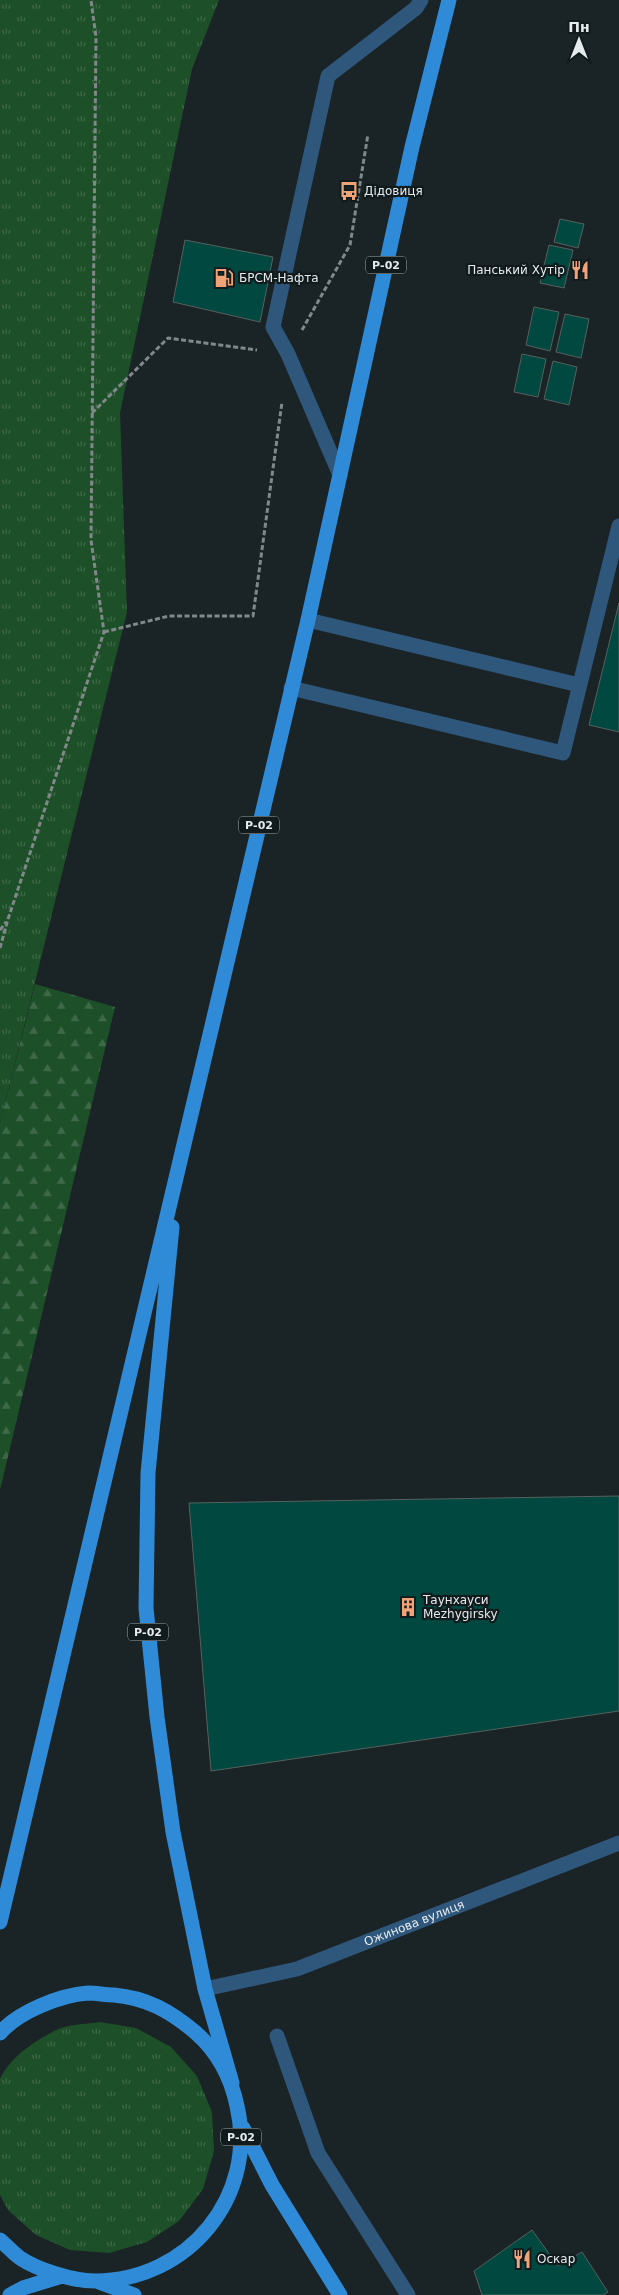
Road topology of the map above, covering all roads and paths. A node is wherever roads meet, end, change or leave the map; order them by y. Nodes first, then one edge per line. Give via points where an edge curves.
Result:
1 (91, 0) edge
2 (421, 0) edge
3 (448, 0) edge
4 (368, 134) dead end
5 (288, 354) junction
6 (283, 393) dead end
7 (92, 413) junction
8 (340, 475) junction
9 (619, 526) edge
10 (308, 620) junction
11 (104, 632) junction
12 (579, 685) junction
13 (291, 688) junction
14 (8, 919) junction
15 (0, 930) edge
16 (0, 948) edge
17 (176, 1175) junction
18 (619, 1843) edge
19 (0, 1922) edge
20 (205, 1989) junction
21 (0, 2033) edge
22 (277, 2036) dead end
23 (232, 2083) junction
24 (242, 2127) junction
25 (0, 2240) edge
26 (62, 2276) junction
27 (95, 2281) junction
28 (10, 2295) edge
29 (134, 2295) edge
30 (340, 2295) edge
31 (408, 2295) edge

1 - 7 path via 96,37
2 - 5 street via 416,8 328,76 273,327
3 - 8 main road, Р-02 via 412,147
4 - 5 path via 350,245
5 - 7 path via 168,338
5 - 8 street
6 - 11 path via 253,616 169,616
7 - 11 path via 91,540
8 - 10 main road, Р-02
9 - 12 street
10 - 12 street
10 - 13 main road, Р-02
11 - 14 path
12 - 13 street via 563,753
13 - 17 main road, Р-02
14 - 15 path
14 - 16 path
17 - 19 main road, Р-02
17 - 20 main road, Р-02 via 148,1473 146,1608 173,1832
18 - 20 street, Ожинова вулиця via 297,1969
20 - 23 main road, Р-02
21 - 23 main road, Р-02 via 44,2004 88,1993 133,1997 174,2015 208,2044
22 - 31 street via 318,2153
23 - 24 main road, Р-02
24 - 27 main road, Р-02 via 239,2166 226,2204 203,2236 171,2261 135,2276
24 - 30 main road via 272,2185
25 - 26 main road, Р-02 via 21,2258
26 - 27 main road, Р-02
26 - 28 main road, Р-02
27 - 29 main road

